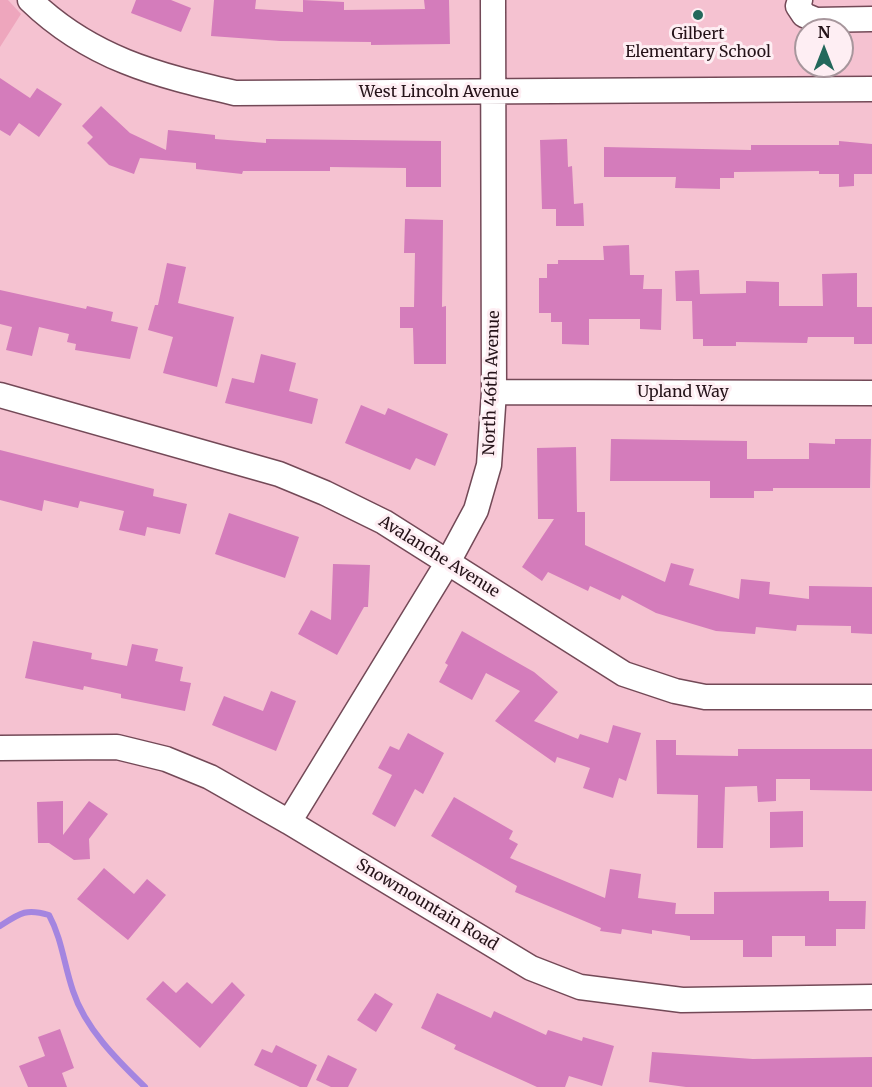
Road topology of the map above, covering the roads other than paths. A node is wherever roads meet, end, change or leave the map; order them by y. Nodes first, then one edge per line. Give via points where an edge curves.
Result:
1 (30, 0) edge
2 (493, 0) edge
3 (800, 0) edge
4 (872, 18) edge
5 (872, 89) edge
6 (495, 92) junction
7 (494, 392) junction
8 (872, 393) edge
9 (0, 395) edge
10 (448, 562) junction
11 (872, 697) edge
12 (0, 748) edge
13 (290, 822) junction
14 (872, 997) edge

1 - 6 street, West Lincoln Avenue via 51,21 105,55 161,76 235,93
2 - 6 street, North 46th Avenue
3 - 4 street via 798,6 804,15 816,20
5 - 6 street, West Lincoln Avenue
6 - 7 street, North 46th Avenue
7 - 8 street, Upland Way
7 - 10 street, North 46th Avenue via 489,465 476,510
9 - 10 street, Avalanche Avenue via 279,474 384,522
10 - 11 street, Avalanche Avenue via 624,674 675,691 705,696
10 - 13 street, North 46th Avenue
12 - 13 street, Snowmountain Road via 117,747 166,759 210,777
13 - 14 street, Snowmountain Road via 531,968 580,987 682,1000

